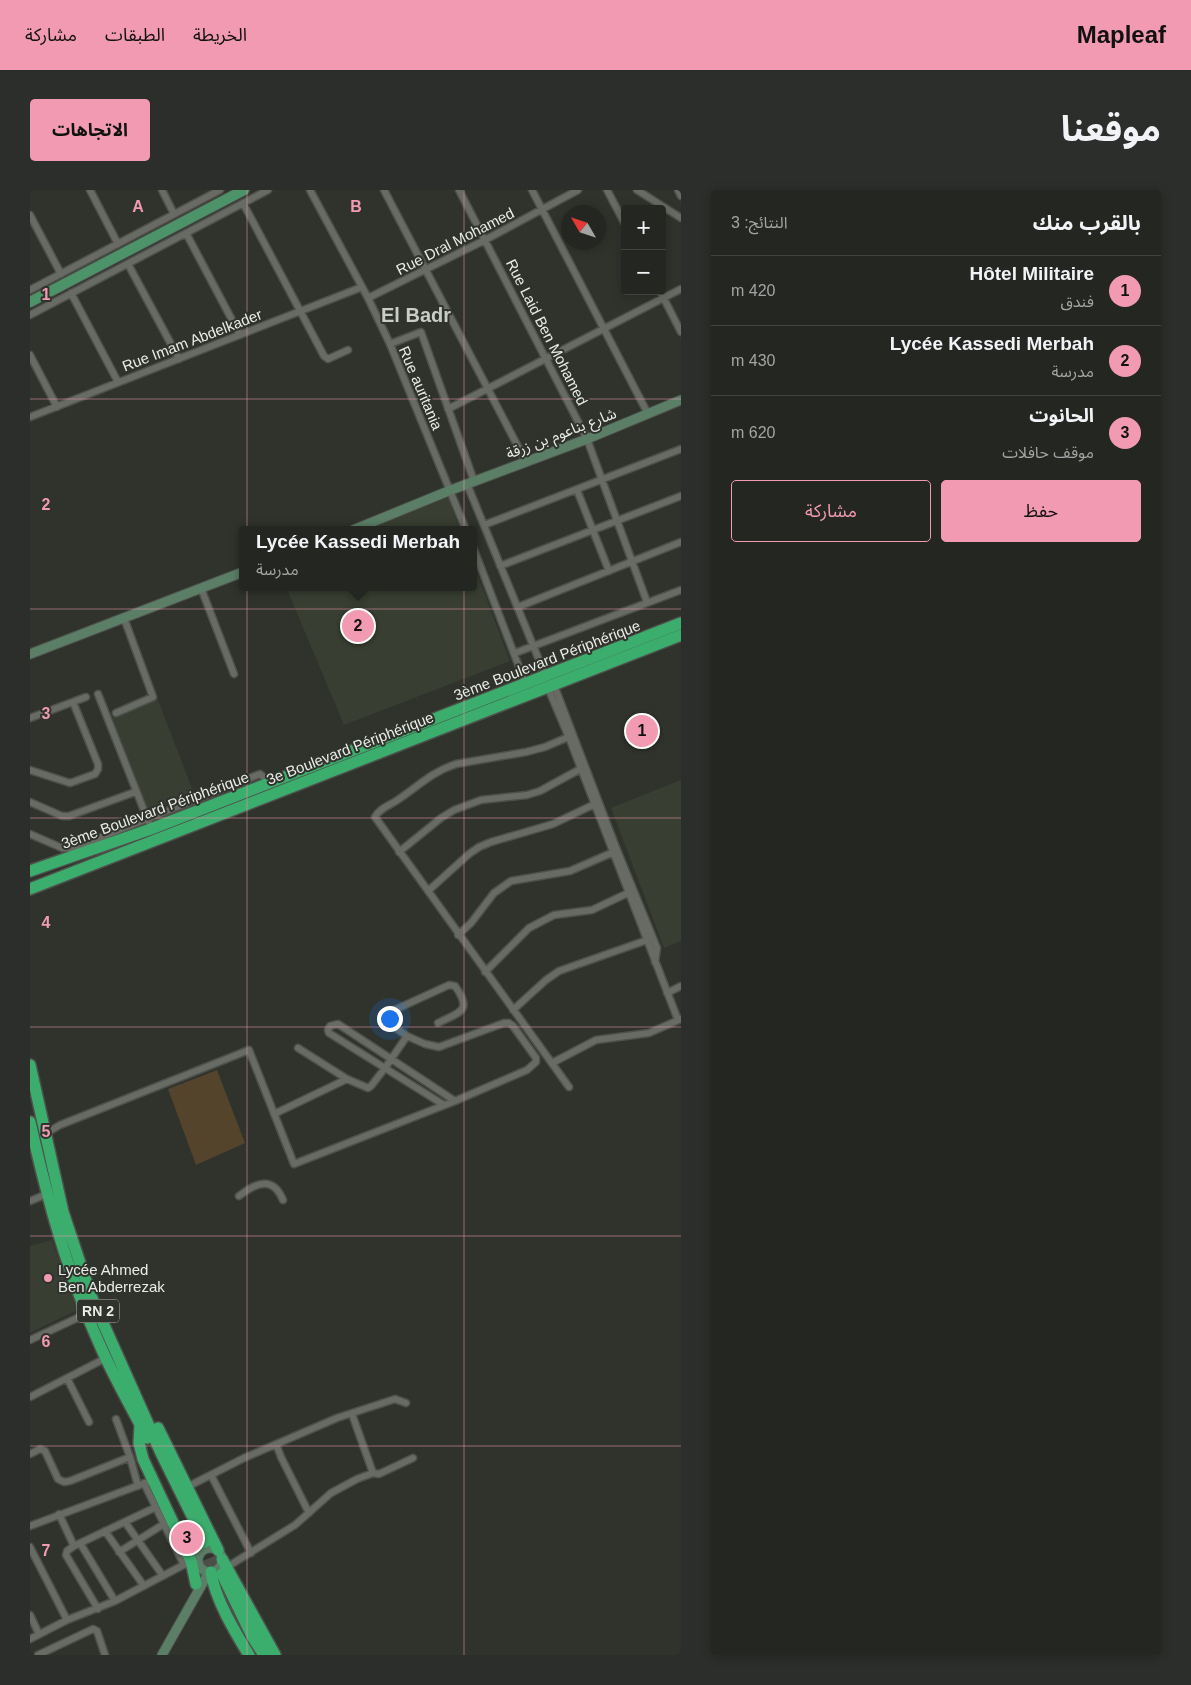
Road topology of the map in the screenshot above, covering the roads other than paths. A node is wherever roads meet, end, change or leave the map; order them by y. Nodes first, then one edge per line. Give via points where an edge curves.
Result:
1 (90, 190) edge
2 (162, 190) edge
3 (220, 190) edge
4 (244, 190) edge
5 (268, 190) edge
6 (310, 190) edge
7 (384, 190) edge
8 (459, 190) edge
9 (532, 190) edge
10 (578, 190) edge
11 (607, 190) edge
12 (638, 190) edge
13 (678, 190) edge
14 (681, 196) edge
15 (243, 203) junction
16 (542, 210) junction
17 (174, 214) junction
18 (30, 216) edge
19 (621, 216) edge
20 (681, 218) edge
21 (186, 233) junction
22 (485, 240) junction
23 (118, 244) junction
24 (128, 264) junction
25 (426, 269) junction
26 (61, 274) junction
27 (362, 287) junction
28 (681, 289) edge
29 (30, 290) edge
30 (71, 294) junction
31 (662, 295) edge
32 (368, 298) junction
33 (664, 299) junction
34 (30, 302) edge
35 (302, 312) junction
36 (30, 315) edge
37 (604, 330) junction
38 (681, 332) edge
39 (240, 335) junction
40 (390, 344) junction
41 (348, 350) dead end
42 (30, 355) edge
43 (547, 358) junction
44 (179, 359) junction
45 (118, 382) junction
46 (489, 389) junction
47 (681, 400) edge
48 (57, 407) junction
49 (448, 409) junction
50 (648, 414) junction
51 (30, 417) edge
52 (587, 439) junction
53 (681, 449) edge
54 (526, 462) junction
55 (602, 480) junction
56 (471, 483) junction
57 (451, 490) junction
58 (577, 490) junction
59 (681, 496) edge
60 (617, 521) junction
61 (484, 525) junction
62 (363, 526) edge
63 (464, 526) edge
64 (594, 530) junction
65 (681, 542) edge
66 (477, 557) edge
67 (632, 562) junction
68 (500, 566) junction
69 (609, 571) junction
70 (239, 574) edge
71 (201, 588) junction
72 (681, 590) edge
73 (647, 602) junction
74 (518, 608) junction
75 (124, 618) junction
76 (681, 623) edge
77 (681, 635) edge
78 (534, 646) junction
79 (515, 653) junction
80 (30, 654) edge
81 (600, 661) junction
82 (234, 674) dead end
83 (549, 684) junction
84 (528, 690) junction
85 (98, 694) dead end
86 (86, 697) dead end
87 (73, 702) junction
88 (116, 713) dead end
89 (30, 718) edge
90 (571, 736) junction
91 (583, 768) junction
92 (30, 770) edge
93 (135, 792) junction
94 (30, 802) edge
95 (597, 803) junction
96 (149, 824) junction
97 (30, 834) edge
98 (615, 851) junction
99 (399, 852) junction
100 (30, 871) edge
101 (30, 889) edge
102 (631, 891) junction
103 (428, 892) junction
104 (458, 935) junction
105 (650, 939) junction
106 (485, 972) junction
107 (681, 986) edge
108 (666, 993) junction
109 (513, 1010) junction
110 (679, 1020) edge
111 (438, 1023) dead end
112 (407, 1036) junction
113 (298, 1048) dead end
114 (390, 1059) junction
115 (552, 1063) junction
116 (30, 1065) edge
117 (385, 1068) junction
118 (347, 1079) junction
119 (569, 1087) dead end
120 (455, 1101) junction
121 (444, 1105) junction
122 (274, 1114) junction
123 (30, 1122) edge
124 (45, 1134) junction
125 (47, 1194) junction
126 (239, 1196) dead end
127 (283, 1200) dead end
128 (30, 1201) edge
129 (86, 1314) junction
130 (30, 1340) edge
131 (106, 1358) junction
132 (67, 1378) junction
133 (30, 1397) edge
134 (137, 1398) junction
135 (406, 1403) dead end
136 (352, 1414) junction
137 (116, 1418) dead end
138 (89, 1422) dead end
139 (141, 1427) junction
140 (276, 1444) junction
141 (30, 1454) edge
142 (130, 1457) junction
143 (413, 1458) dead end
144 (373, 1473) junction
145 (211, 1475) junction
146 (145, 1483) junction
147 (187, 1487) junction
148 (156, 1507) junction
149 (309, 1513) junction
150 (59, 1514) junction
151 (125, 1522) junction
152 (164, 1524) junction
153 (30, 1526) edge
154 (105, 1531) junction
155 (138, 1540) junction
156 (77, 1544) junction
157 (30, 1547) edge
158 (119, 1552) junction
159 (251, 1553) junction
160 (208, 1570) junction
161 (163, 1576) junction
162 (144, 1586) junction
163 (115, 1601) junction
164 (98, 1608) junction
165 (30, 1615) edge
166 (67, 1620) junction
167 (40, 1634) junction
168 (30, 1639) edge
169 (104, 1654) edge
170 (38, 1655) edge
171 (162, 1655) edge
172 (249, 1655) edge
173 (255, 1655) edge
174 (264, 1655) edge
175 (275, 1655) edge

1 - 23 street
2 - 17 street
3 - 17 street
4 - 34 main road
5 - 15 street
6 - 27 street, Rue auritania
7 - 25 street
8 - 22 street, Rue Laid Ben Mohamed
9 - 16 street
10 - 16 street, Rue Dral Mohamed
11 - 19 street
12 - 20 street
13 - 14 street
15 - 21 street
15 - 35 street
16 - 22 street, Rue Dral Mohamed
16 - 37 street
17 - 23 street
18 - 26 street
21 - 24 street
21 - 39 street
22 - 25 street, Rue Dral Mohamed
22 - 43 street, Rue Laid Ben Mohamed
23 - 26 street
24 - 30 street
24 - 44 street
25 - 32 street, Rue Dral Mohamed
25 - 46 street
26 - 29 street
27 - 32 street, Rue auritania
27 - 35 street, Rue Imam Abdelkader
28 - 33 street
30 - 36 street
30 - 45 street
31 - 33 street
32 - 40 street, Rue auritania
33 - 37 street
33 - 38 street
35 - 39 street, Rue Imam Abdelkader
35 - 41 street via 326,358
37 - 43 street
37 - 50 street
39 - 44 street, Rue Imam Abdelkader
40 - 49 street via 420,332
40 - 57 street, Rue auritania
42 - 48 street
43 - 46 street
43 - 52 street, Rue Laid Ben Mohamed
44 - 45 street, Rue Imam Abdelkader
45 - 48 street, Rue Imam Abdelkader
46 - 49 street
46 - 54 street
47 - 50 street, شارع بناعوم بن زرقة
48 - 51 street, Rue Imam Abdelkader
49 - 56 street
50 - 52 street, شارع بناعوم بن زرقة
52 - 54 street, شارع بناعوم بن زرقة
52 - 55 street, Rue Laid Ben Mohamed
53 - 55 street
54 - 56 street, شارع بناعوم بن زرقة
55 - 58 street
55 - 60 street, Rue Laid Ben Mohamed
56 - 57 street, شارع بناعوم بن زرقة
56 - 61 street
57 - 62 street, شارع بناعوم بن زرقة
57 - 63 street, Rue auritania
58 - 61 street
58 - 64 street
59 - 60 street
60 - 64 street
60 - 67 street, Rue Laid Ben Mohamed
61 - 68 street
64 - 68 street
64 - 69 street
65 - 67 street
66 - 79 street
67 - 69 street
67 - 73 street, Rue Laid Ben Mohamed
68 - 74 street
69 - 74 street
70 - 71 street
71 - 75 street
71 - 82 street
72 - 73 street
73 - 78 street
74 - 78 street
75 - 80 street
75 - 88 street via 153,697
76 - 81 highway, 3ème Boulevard Périphérique
77 - 81 highway
78 - 79 street
78 - 83 street
79 - 84 street
81 - 83 highway, 3ème Boulevard Périphérique
83 - 84 highway, 3ème Boulevard Périphérique
83 - 90 street
84 - 96 highway, 3ème Boulevard Périphérique
84 - 101 highway, 3e Boulevard Périphérique
85 - 93 street
86 - 87 street
87 - 89 street
87 - 92 street via 98,769 94,774 70,783
90 - 91 street
90 - 99 street via 526,752 456,764 428,777 374,817
91 - 95 street
91 - 99 street via 540,791 481,800 454,810
93 - 94 street via 69,816
93 - 96 street
95 - 98 street
95 - 103 street via 552,824 479,847
96 - 97 street via 72,849
96 - 100 highway, 3ème Boulevard Périphérique
98 - 102 street
98 - 104 street via 570,871 511,881 494,893
99 - 103 street
102 - 105 street
102 - 106 street via 592,910 554,915 529,928
103 - 104 street
104 - 106 street
105 - 108 street
105 - 109 street via 559,971
106 - 109 street
107 - 108 street
108 - 110 street
109 - 115 street
110 - 115 street via 649,1033 596,1040
111 - 112 street via 464,1007 464,999 455,986 390,1012 387,1016 390,1024
112 - 114 street
112 - 120 street via 440,1047 504,1023 513,1026 536,1058 527,1070
113 - 118 street
114 - 117 street
114 - 117 street via 338,1024 330,1026 329,1033
114 - 120 street
115 - 119 street
116 - 124 highway, RN 2
117 - 118 street via 368,1088
117 - 121 street
118 - 122 street
120 - 121 street
121 - 122 street via 294,1164
122 - 124 street via 248,1050 60,1125
123 - 125 highway, RN 2
124 - 134 highway, RN 2 via 70,1234 92,1296
125 - 128 street
125 - 129 highway, RN 2
126 - 127 street via 266,1183 279,1191
129 - 130 street
129 - 131 highway, RN 2
131 - 132 street
131 - 139 highway, RN 2
132 - 133 street
132 - 138 street
134 - 139 highway, RN 2 via 201,1544
134 - 147 highway via 154,1420
135 - 136 street via 395,1399
136 - 140 street
136 - 144 street
137 - 142 street
139 - 146 highway
139 - 160 highway via 160,1482
140 - 145 street
140 - 149 street
141 - 142 street via 43,1450 58,1479 64,1482
142 - 146 street
143 - 144 street via 379,1474
144 - 149 street via 331,1493
145 - 147 street
145 - 159 street
146 - 148 street
146 - 150 street
146 - 160 highway
147 - 160 highway
148 - 151 street
148 - 152 street
149 - 159 street
150 - 153 street
150 - 156 street
151 - 154 street
151 - 155 street
152 - 155 street
152 - 160 street
154 - 156 street
154 - 158 street
155 - 158 street
155 - 161 street
156 - 163 street
156 - 164 street via 68,1549 66,1555
157 - 166 street
158 - 162 street
159 - 160 street
160 - 161 street
160 - 171 street
160 - 172 highway via 234,1630
160 - 173 highway
160 - 174 highway
160 - 175 highway
161 - 162 street
162 - 163 street
163 - 164 street
164 - 166 street
165 - 167 street
166 - 167 street
167 - 168 street
169 - 170 street via 97,1631 93,1629

